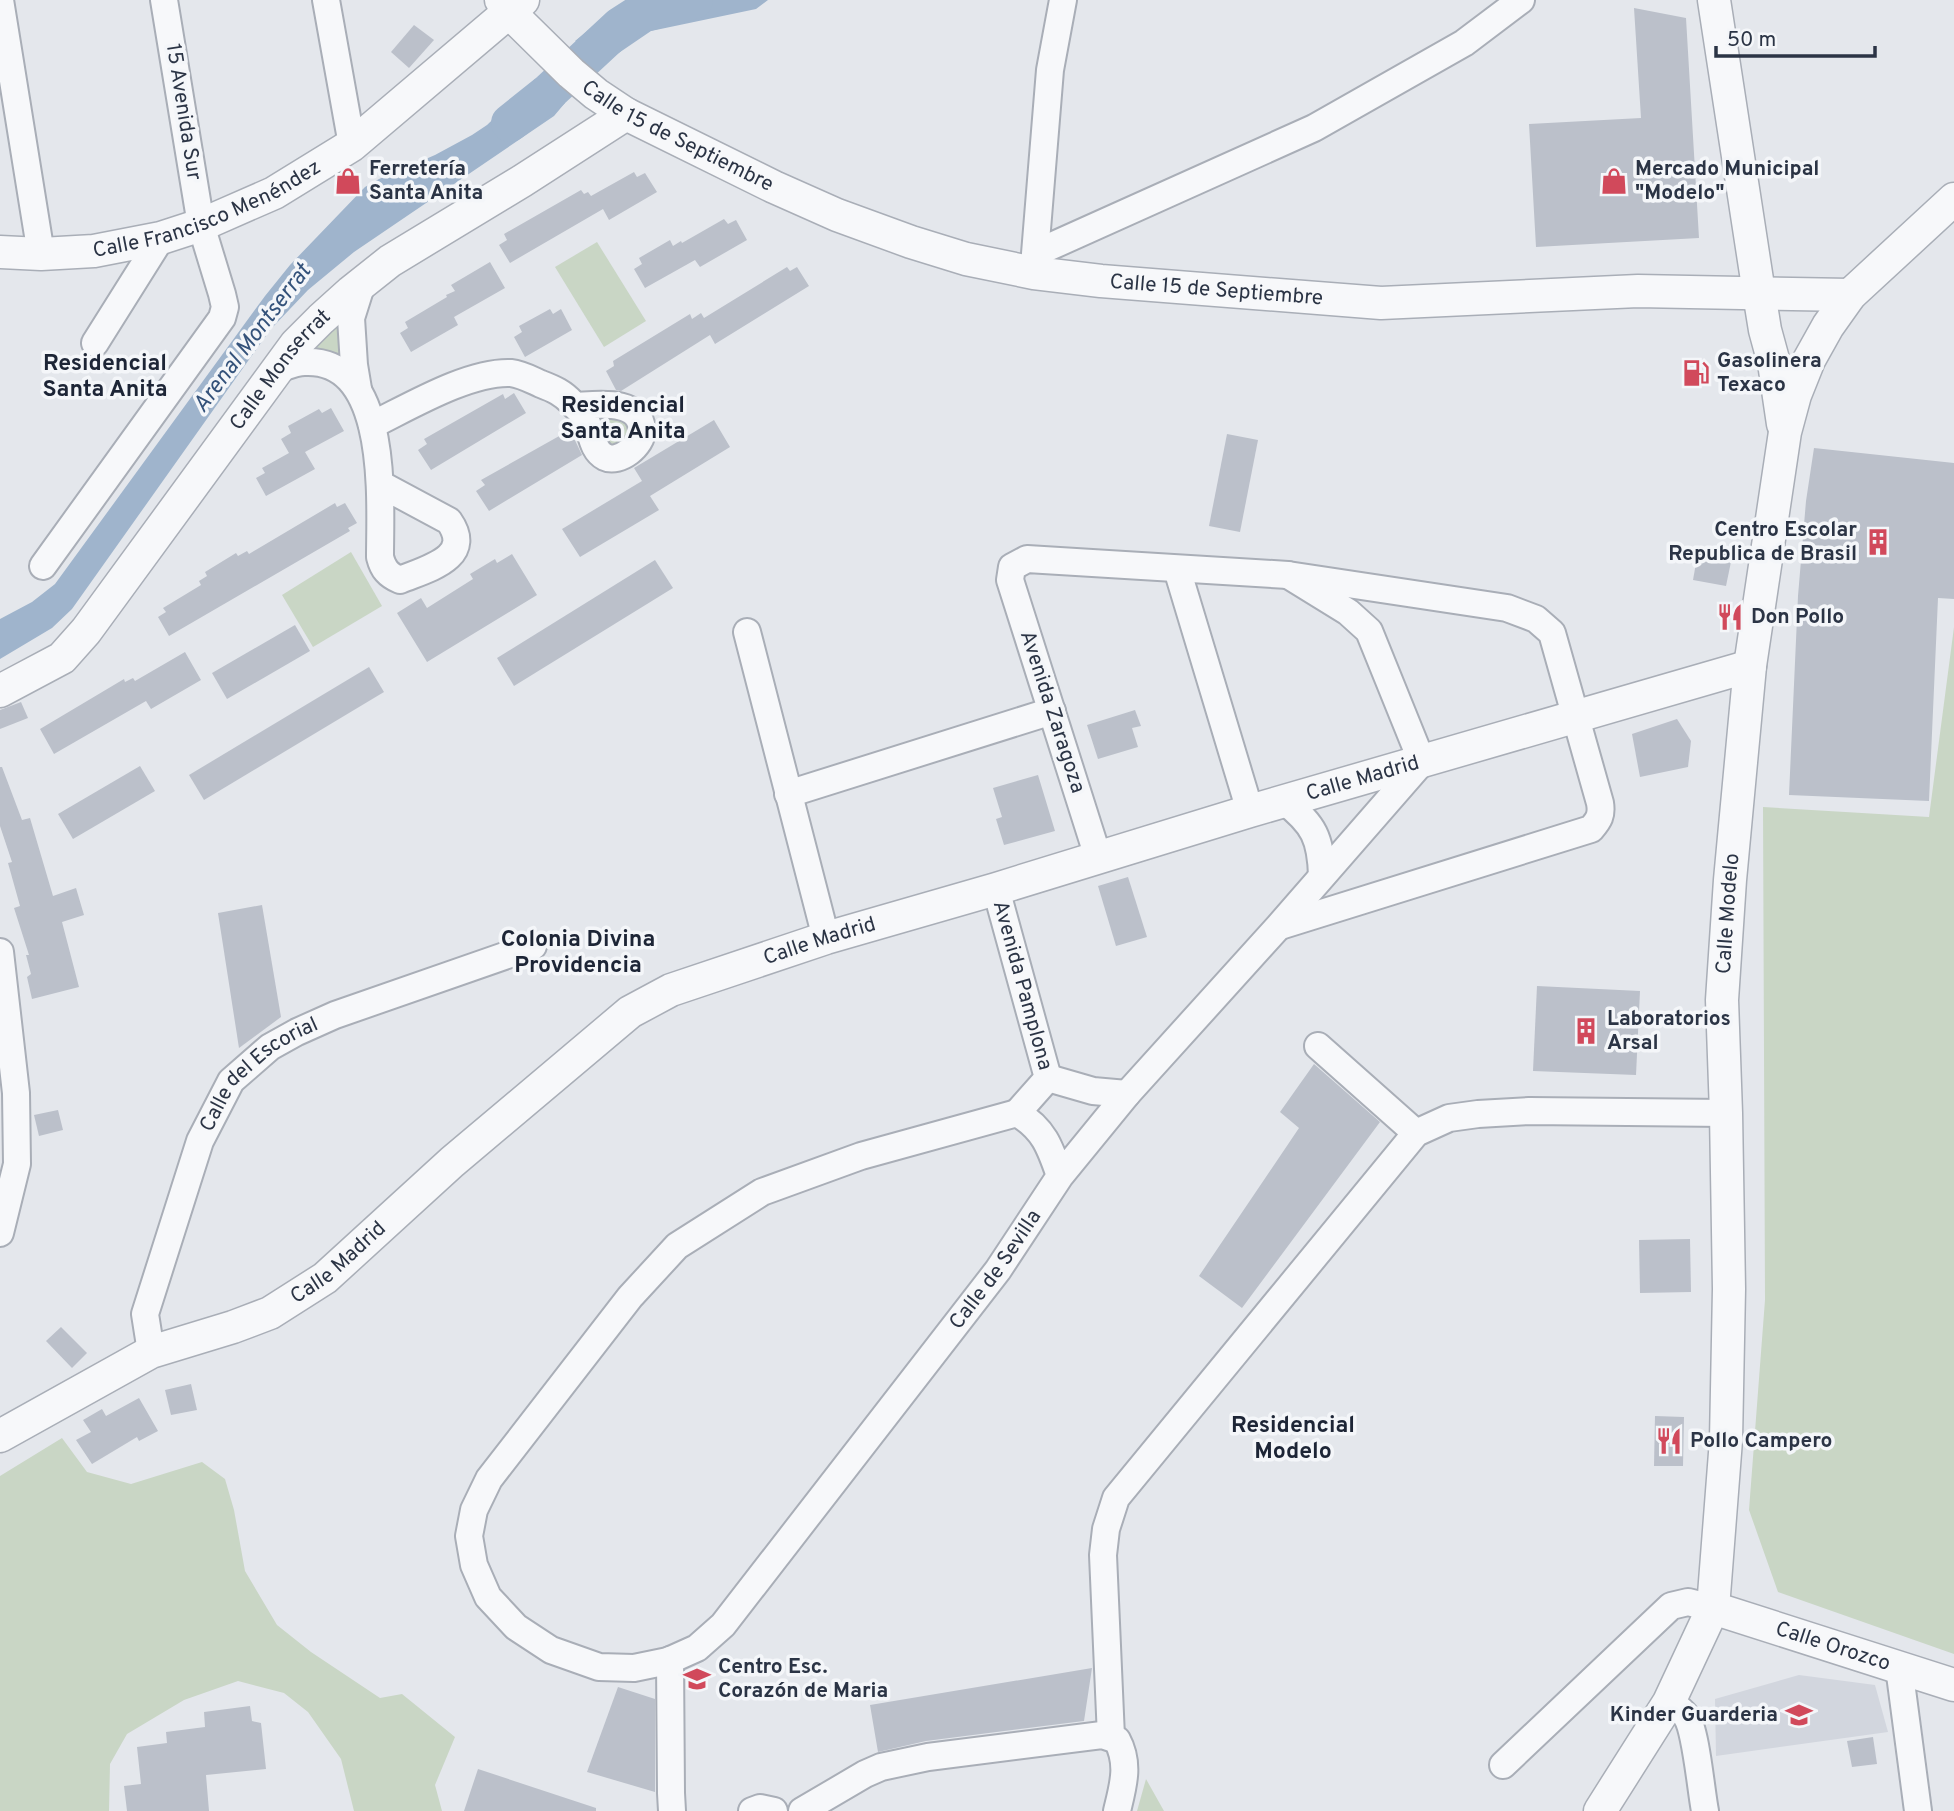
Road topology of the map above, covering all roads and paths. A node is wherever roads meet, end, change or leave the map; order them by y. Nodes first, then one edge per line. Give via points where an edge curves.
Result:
1 (0, 0) edge
2 (164, 0) edge
3 (327, 0) edge
4 (1063, 0) edge
5 (1521, 0) edge
6 (1714, 0) edge
7 (511, 4) edge
8 (626, 114) junction
9 (352, 145) junction
10 (1954, 199) edge
11 (201, 225) junction
12 (161, 238) junction
13 (0, 252) edge
14 (41, 254) junction
15 (1035, 263) junction
16 (362, 282) junction
17 (1759, 293) junction
18 (1850, 295) junction
19 (96, 344) dead end
20 (278, 369) junction
21 (358, 388) junction
22 (575, 407) dead end
23 (372, 425) junction
24 (1785, 432) junction
25 (380, 484) dead end
26 (43, 566) dead end
27 (1177, 569) junction
28 (1288, 575) junction
29 (747, 632) dead end
30 (1750, 666) junction
31 (0, 691) edge
32 (1052, 711) junction
33 (1576, 716) junction
34 (1422, 762) junction
35 (788, 794) junction
36 (1284, 802) junction
37 (1250, 811) junction
38 (1098, 857) junction
39 (1322, 876) junction
40 (996, 889) junction
41 (1279, 926) junction
42 (826, 938) junction
43 (533, 946) dead end
44 (0, 952) edge
45 (1318, 1046) dead end
46 (1048, 1078) junction
47 (8, 1094) edge
48 (1127, 1094) junction
49 (1017, 1113) junction
50 (1726, 1113) junction
51 (1416, 1133) junction
52 (1060, 1176) junction
53 (0, 1233) edge
54 (151, 1352) junction
55 (0, 1437) edge
56 (1713, 1608) junction
57 (670, 1660) junction
58 (1899, 1667) junction
59 (1954, 1685) edge
60 (1668, 1702) junction
61 (1111, 1737) junction
62 (1503, 1765) dead end
63 (672, 1811) edge
64 (752, 1811) edge
65 (774, 1811) edge
66 (802, 1811) edge
67 (1117, 1811) edge
68 (1600, 1811) edge
69 (1705, 1811) edge
70 (1918, 1811) edge

1 - 14 street
2 - 11 street, 15 Avenida Sur
3 - 9 street
4 - 15 street via 1050,70
5 - 15 street via 1464,43 1314,128
6 - 17 street, Calle Modelo
7 - 8 street, Calle 15 de Septiembre via 543,46 596,94
7 - 9 street, Calle Francisco Menéndez
8 - 15 street, Calle 15 de Septiembre via 774,187 911,242 966,260
8 - 16 street, Calle Monserrat
9 - 11 street, Calle Francisco Menéndez via 274,193
10 - 18 street
11 - 12 street, Calle Francisco Menéndez
11 - 26 street, 15 Avenida Sur via 225,307 222,318
12 - 14 street, Calle Francisco Menéndez via 94,251
12 - 19 street
13 - 14 street, Calle Francisco Menéndez
15 - 17 street, Calle 15 de Septiembre via 1101,281 1381,303 1638,291
16 - 20 street, Calle Monserrat via 321,318
16 - 21 street via 351,318
17 - 18 street, Calle 15 de Septiembre
17 - 24 street, Calle Modelo
18 - 24 street, Calle Modelo via 1809,360
20 - 21 street via 321,363 338,369
20 - 31 street, Calle Monserrat via 86,631 62,658
21 - 23 street
22 - 23 street via 563,393 513,373 484,375
23 - 25 street
24 - 30 street, Calle Modelo
27 - 28 street
27 - 32 street, Avenida Zaragoza via 1027,559 1012,567 1010,580
27 - 37 street
28 - 33 street via 1507,608 1536,619 1552,633
28 - 34 street via 1370,631
29 - 35 street
30 - 33 street, Calle Madrid
30 - 50 street, Calle Modelo via 1722,1000
32 - 35 street
32 - 38 street, Avenida Zaragoza
33 - 34 street, Calle Madrid
33 - 41 street via 1602,813 1591,829
34 - 36 street, Calle Madrid
34 - 39 street, Calle de Sevilla
35 - 42 street
36 - 37 street, Calle Madrid
36 - 39 street via 1302,815 1315,833
37 - 38 street, Calle Madrid
38 - 40 street, Calle Madrid
39 - 41 street, Calle de Sevilla
40 - 42 street, Calle Madrid
40 - 46 street, Avenida Pamplona
41 - 48 street, Calle de Sevilla
42 - 54 street, Calle Madrid via 671,990 630,1012 452,1162 325,1278 270,1313
43 - 54 street, Calle del Escorial via 306,1028 270,1047 232,1081 200,1141 145,1314
44 - 47 street
45 - 51 street
46 - 48 street via 1093,1091
46 - 49 street, Avenida Pamplona
47 - 53 street via 17,1164
48 - 52 street, Calle de Sevilla
49 - 52 street via 1040,1131
49 - 57 street, Calle de Sevilla via 861,1156 762,1192 677,1246 629,1297 489,1479 474,1510 469,1536 474,1565 488,1597 516,1627 551,1650 600,1667 634,1668
50 - 51 street via 1478,1114 1449,1118
50 - 56 street, Calle Modelo via 1726,1440
51 - 61 street via 1116,1498 1103,1555
52 - 57 street, Calle de Sevilla via 998,1270 723,1625 697,1648
54 - 55 street, Calle Madrid
56 - 58 street, Calle Orozco
56 - 60 street
56 - 62 street via 1688,1602 1671,1606
57 - 63 street
58 - 59 street, Calle Orozco
58 - 70 street
60 - 68 street
60 - 69 street via 1688,1718
61 - 66 street via 928,1757 881,1768
61 - 67 street via 1124,1753 1125,1776
64 - 65 street

